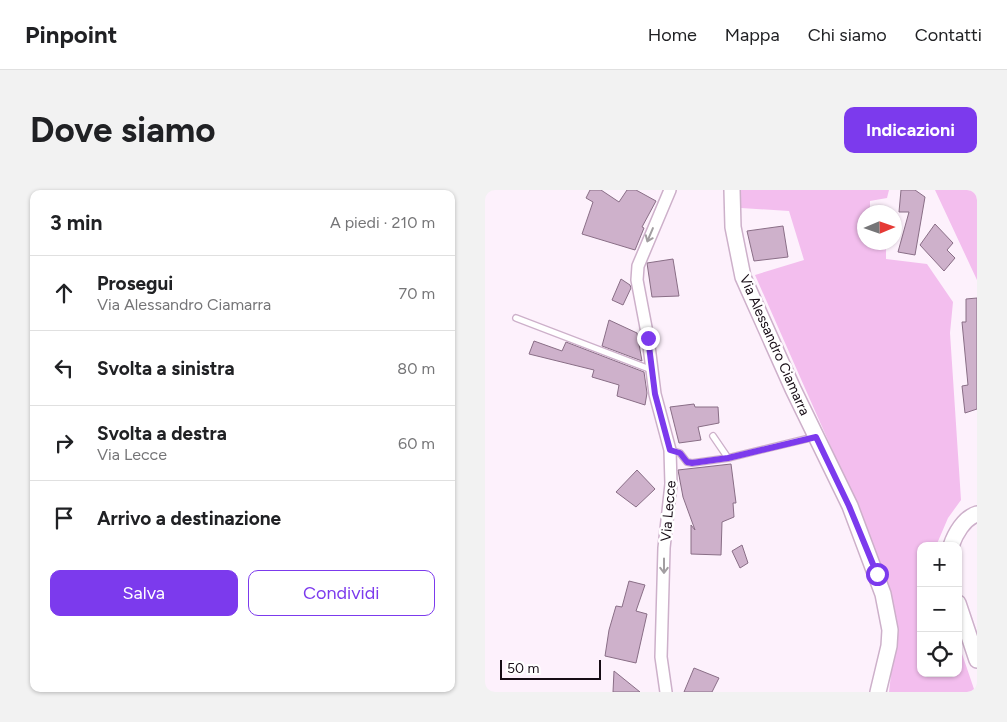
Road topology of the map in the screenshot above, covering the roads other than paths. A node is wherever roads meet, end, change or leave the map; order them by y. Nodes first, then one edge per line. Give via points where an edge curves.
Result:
1 (670, 190) edge
2 (732, 190) edge
3 (517, 318) dead end
4 (653, 371) junction
5 (713, 436) dead end
6 (816, 437) junction
7 (670, 450) junction
8 (728, 458) junction
9 (977, 514) edge
10 (953, 542) edge
11 (962, 615) edge
12 (977, 660) edge
13 (666, 692) edge
14 (878, 692) edge

1 -> 4 street, Via Lecce via 638,266 638,288
2 - 6 street, Via Alessandro Ciamarra via 733,227 743,277
3 - 4 lane
4 - 7 street, Via Lecce via 655,394
5 - 8 lane
6 - 8 lane
6 - 14 street, Via Alessandro Ciamarra via 849,506 883,594 890,630
7 - 8 lane via 680,453 692,463
7 -> 13 street, Via Lecce via 671,484 664,548 661,649
9 - 10 street via 956,533
11 - 12 street

